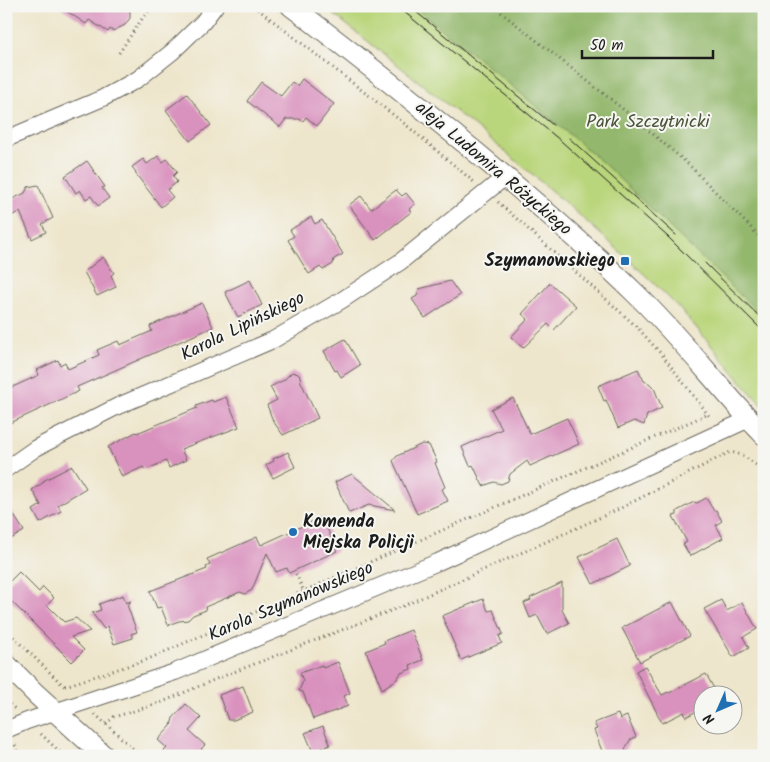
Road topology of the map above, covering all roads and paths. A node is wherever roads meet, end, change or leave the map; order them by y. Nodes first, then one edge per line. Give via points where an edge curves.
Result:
1 (153, 6) edge
2 (215, 6) edge
3 (291, 6) edge
4 (493, 6) edge
5 (119, 53) dead end
6 (6, 139) edge
7 (504, 177) junction
8 (476, 183) dead end
9 (469, 190) dead end
10 (764, 241) edge
11 (708, 414) dead end
12 (750, 420) junction
13 (764, 434) edge
14 (6, 468) edge
15 (764, 471) edge
16 (296, 574) dead end
17 (304, 592) junction
18 (6, 630) edge
19 (6, 664) edge
20 (65, 686) junction
21 (69, 691) dead end
22 (19, 701) dead end
23 (12, 706) dead end
24 (56, 712) junction
25 (101, 719) dead end
26 (106, 724) junction
27 (6, 730) edge
28 (39, 732) dead end
29 (15, 745) dead end
30 (19, 756) edge
31 (64, 756) edge
32 (104, 756) edge
33 (141, 756) edge

1 - 5 path
2 - 6 street via 172,52 138,79 103,98
3 - 7 street, aleja Ludomira Różyckiego
4 - 10 path via 686,162
7 - 12 street, aleja Ludomira Różyckiego via 638,296
7 - 14 street, Karola Lipińskiego via 400,262 342,300 272,340 118,406 36,448
8 - 9 path
11 - 17 path
12 - 13 street, aleja Ludomira Różyckiego
12 - 24 street, Karola Szymanowskiego via 438,562 175,672
15 - 26 path via 740,455 728,453 619,509 403,606 160,703 114,717
16 - 17 path
17 - 20 path via 146,660
18 - 20 path
19 - 24 street
20 - 21 path
22 - 23 path
24 - 27 street, Karola Szymanowskiego
24 - 32 street
25 - 26 path
26 - 33 path
28 - 31 path
29 - 30 path

